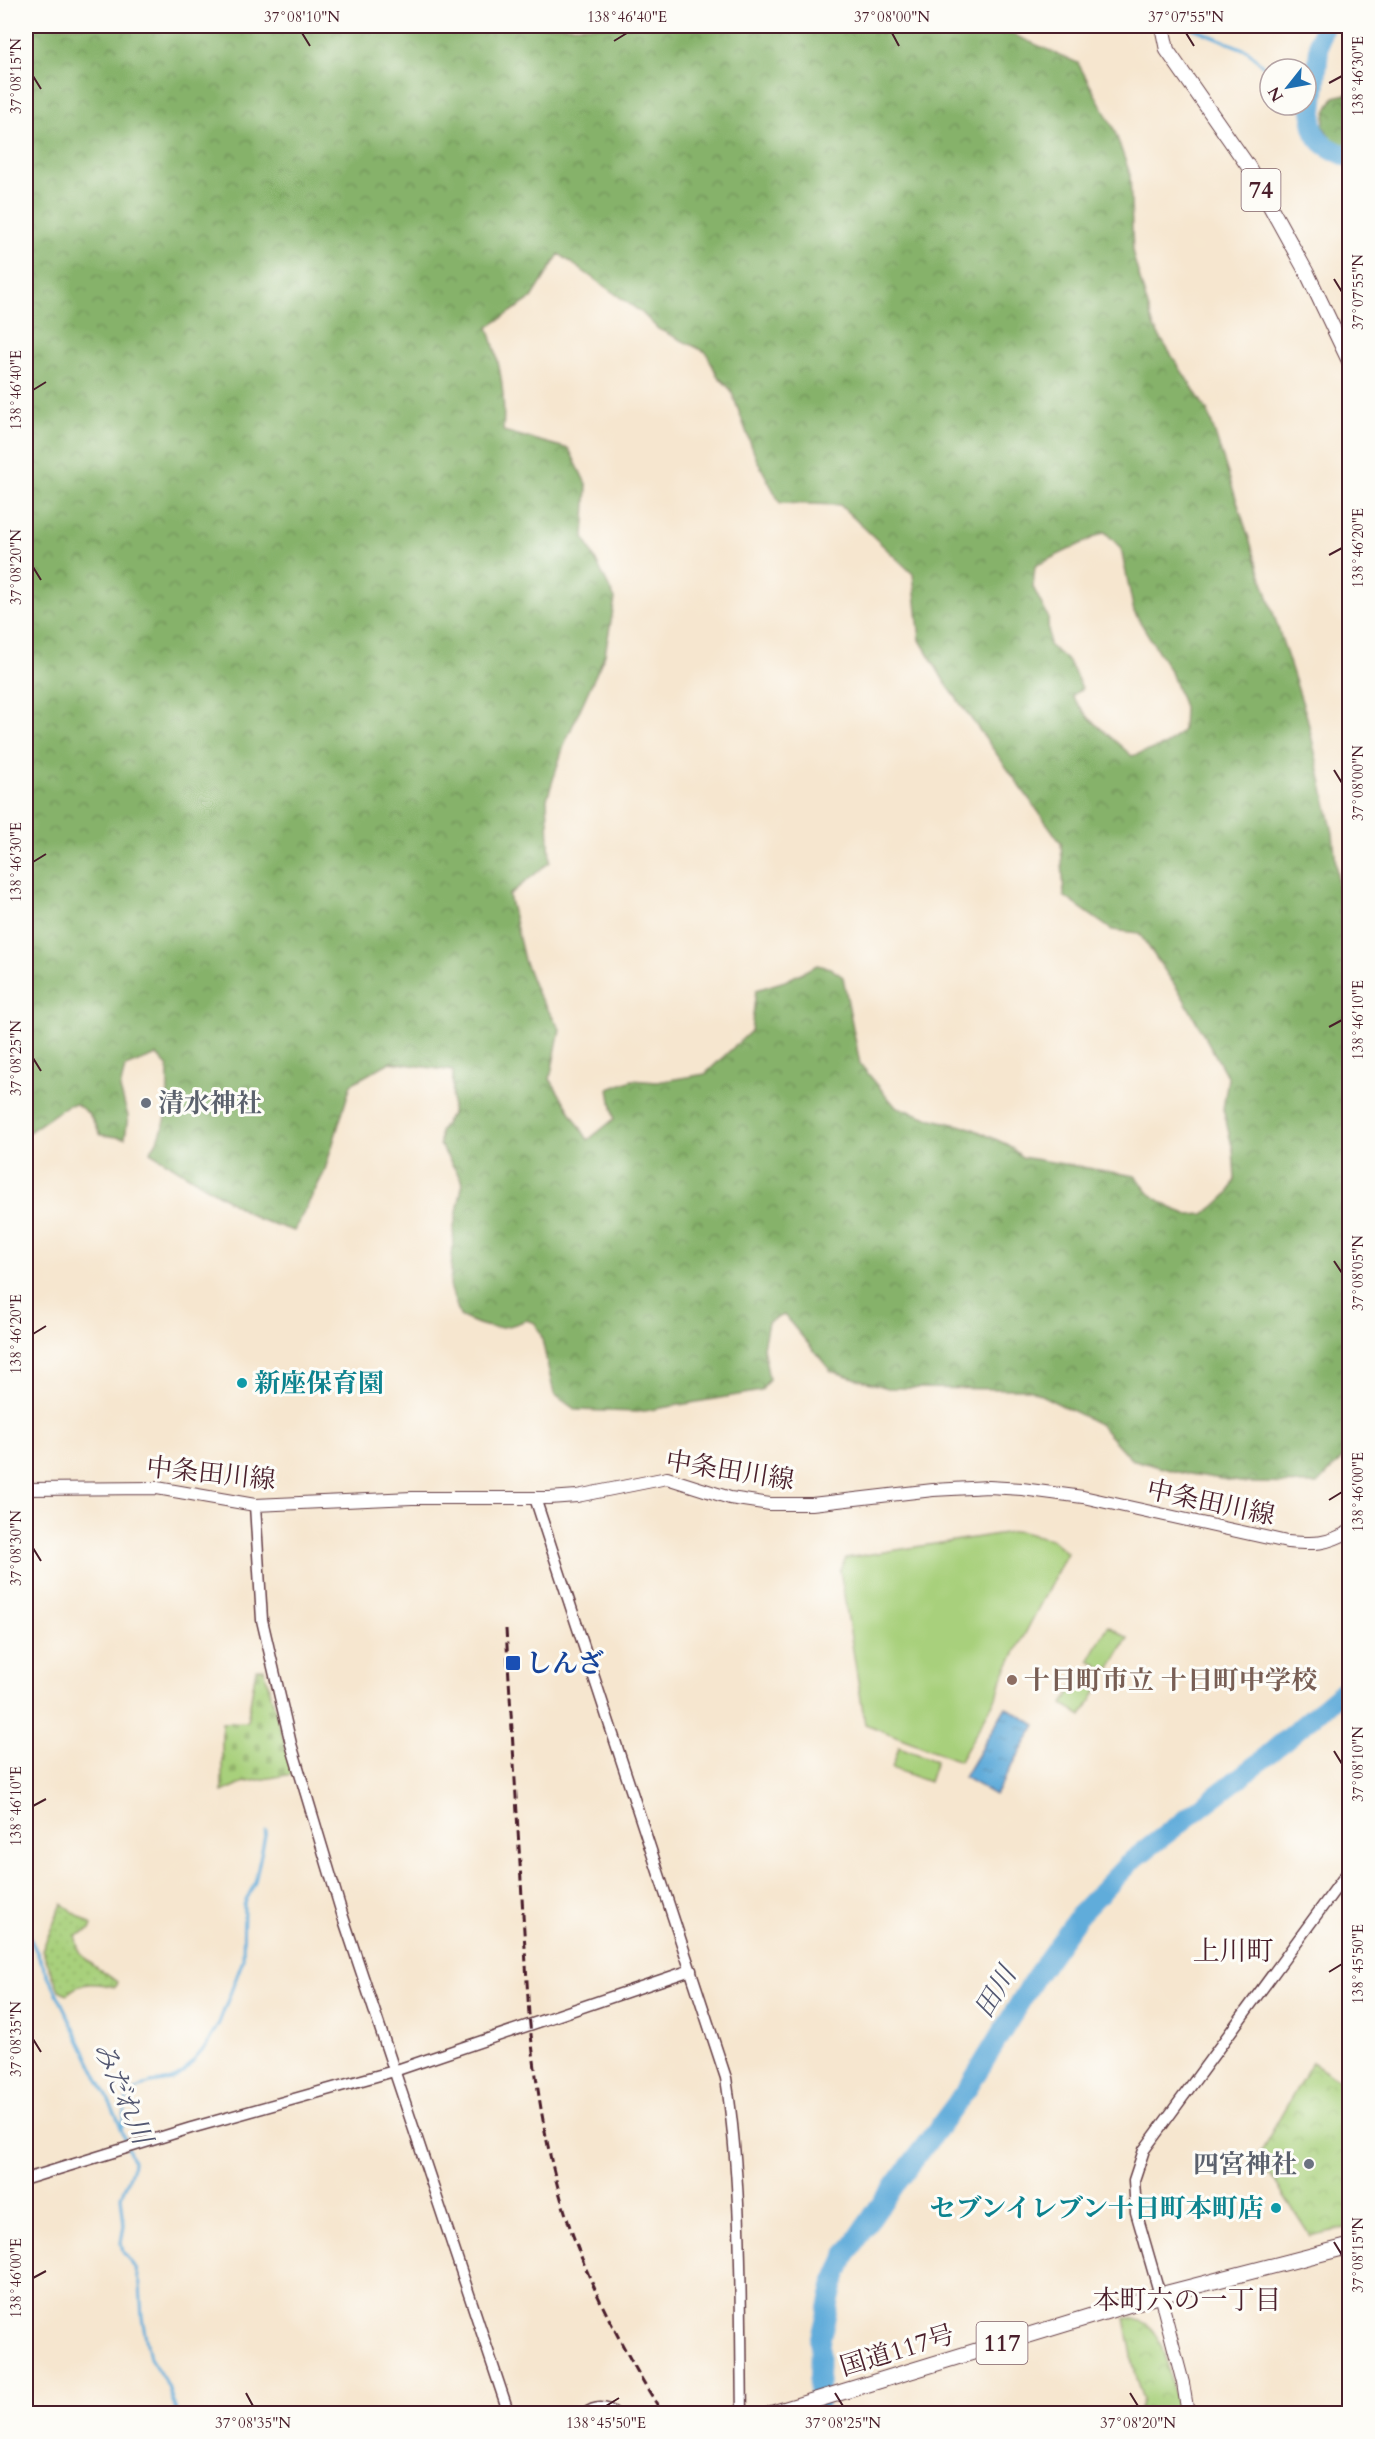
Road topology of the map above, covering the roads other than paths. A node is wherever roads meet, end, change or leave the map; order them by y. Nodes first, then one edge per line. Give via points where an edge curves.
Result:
1 (1162, 26) edge
2 (1350, 363) edge
3 (26, 1489) edge
4 (535, 1498) junction
5 (255, 1505) junction
6 (1350, 1531) edge
7 (1350, 1869) edge
8 (690, 1970) junction
9 (394, 2071) junction
10 (26, 2179) edge
11 (1350, 2246) edge
12 (1160, 2295) junction
13 (509, 2414) edge
14 (585, 2414) edge
15 (616, 2414) edge
16 (742, 2414) edge
17 (770, 2414) edge
18 (1188, 2414) edge

1 - 2 main road, 74 via 1167,50 1248,166 1308,275
3 - 5 main road, 中条田川線 via 156,1488
4 - 5 main road, 中条田川線 via 412,1498
4 - 6 main road, 中条田川線 via 577,1496 667,1478 730,1498 770,1504 812,1504 989,1487 1083,1497 1287,1542 1318,1544
4 - 8 street
5 - 9 street via 262,1620 274,1677 314,1824
7 - 12 street via 1144,2150 1134,2180 1136,2212
8 - 9 street
8 - 16 street via 726,2078 735,2135
9 - 10 street
9 - 13 street
11 - 12 highway, 国道117号 / 117
12 - 17 highway, 国道117号 / 117
12 - 18 main road
14 - 15 street via 600,2407

